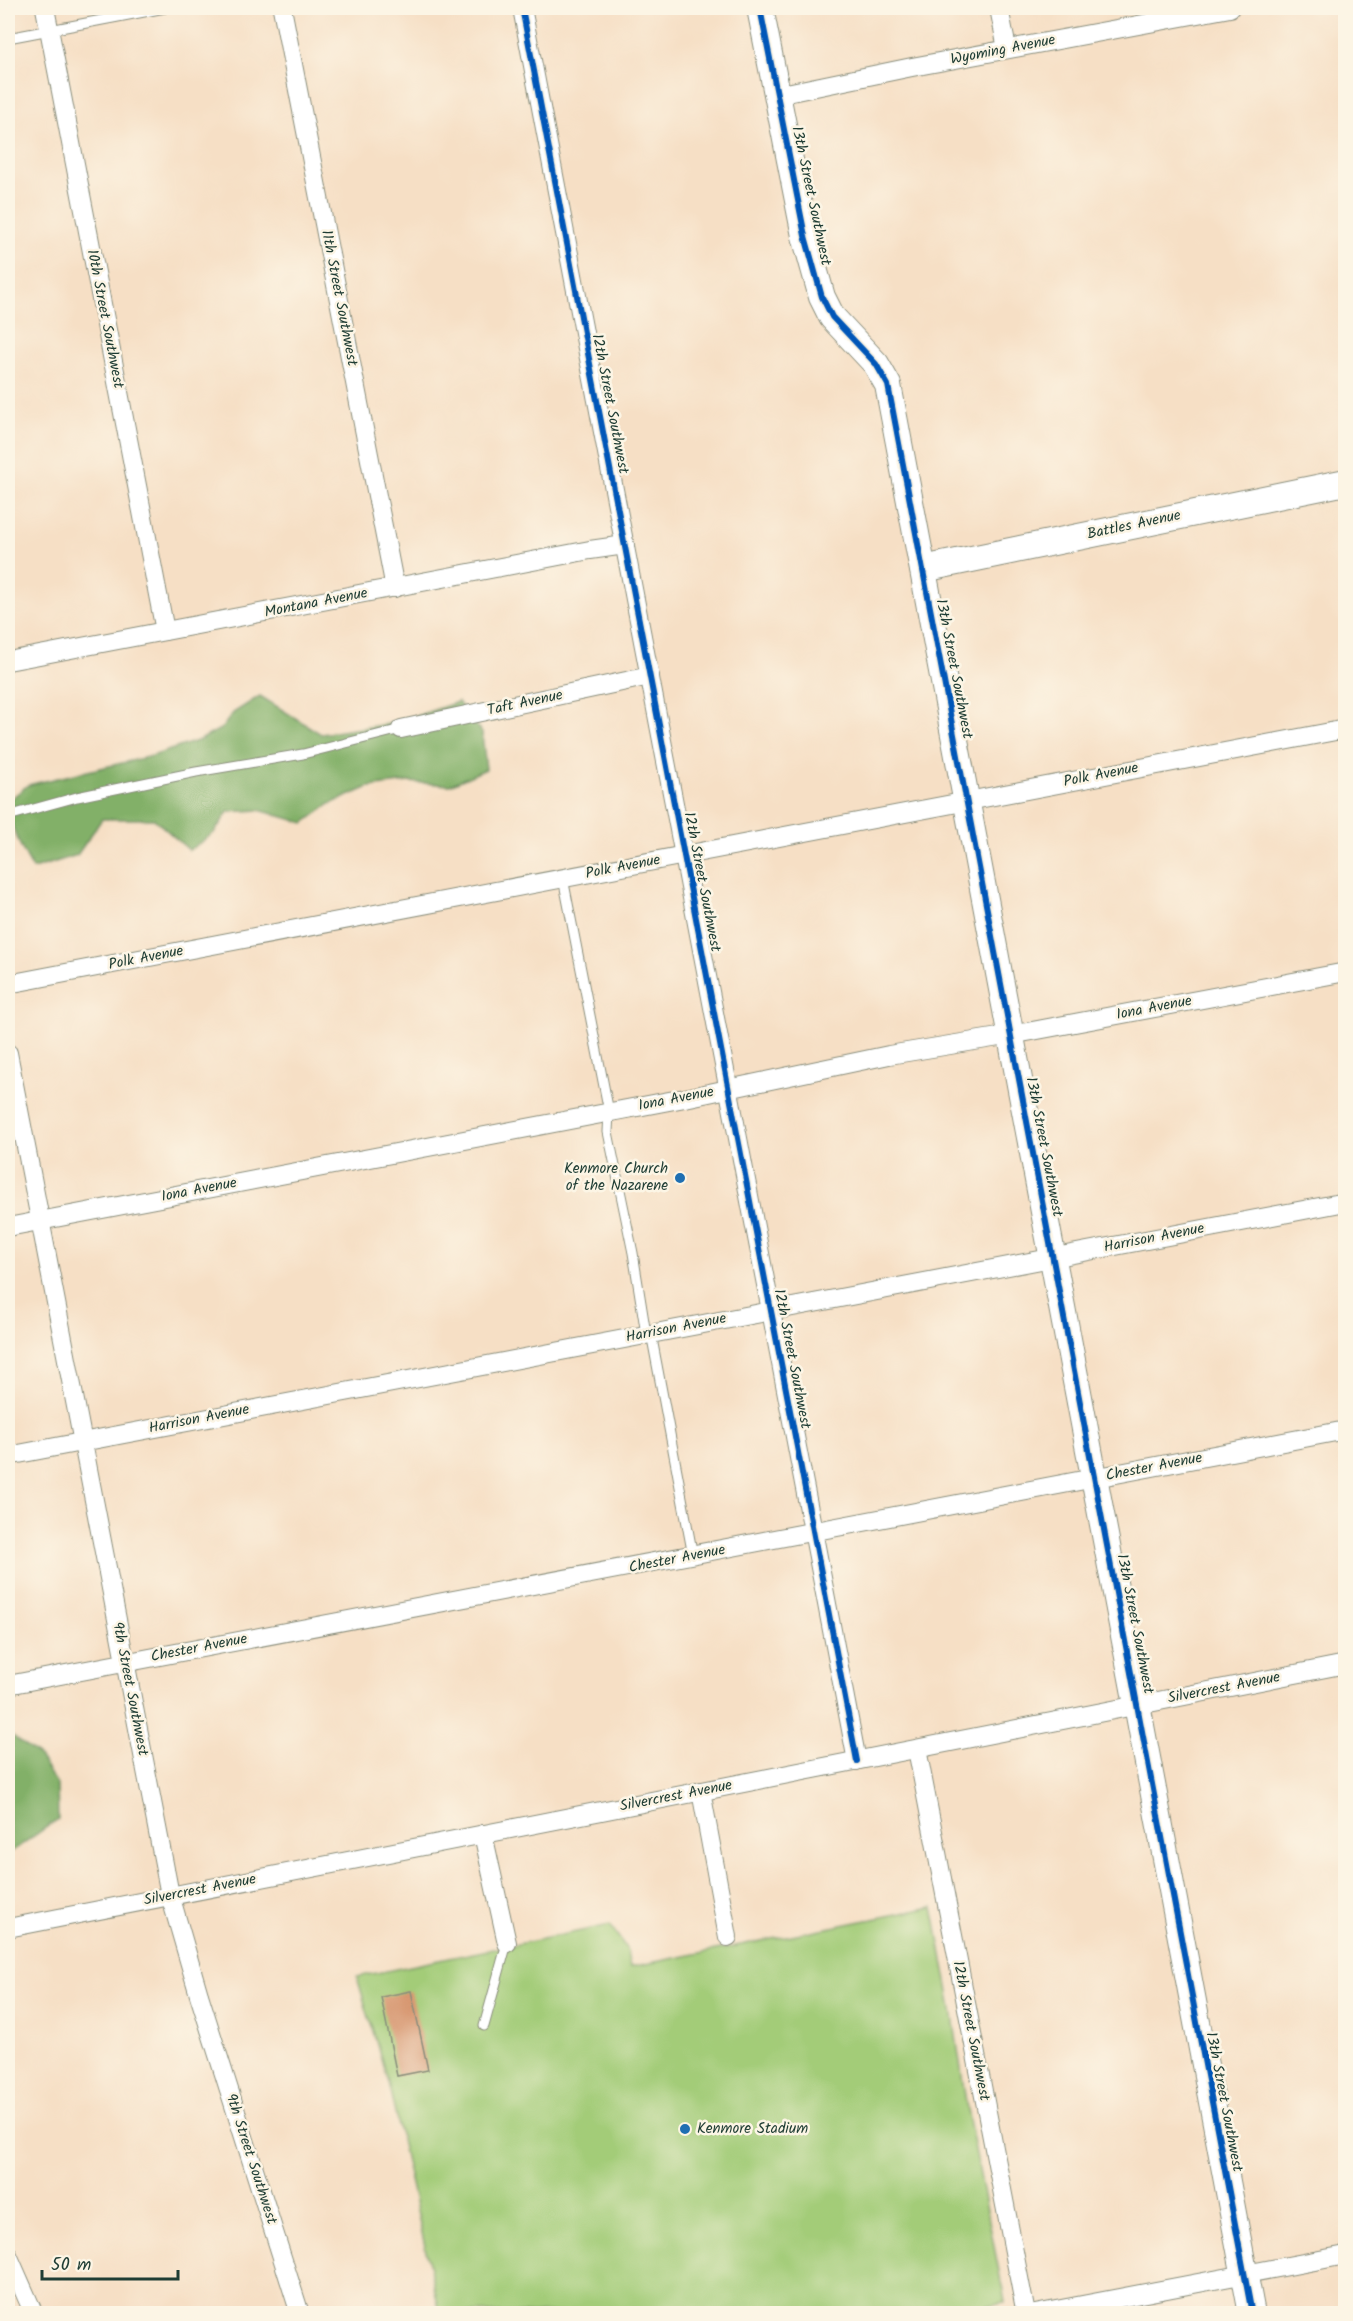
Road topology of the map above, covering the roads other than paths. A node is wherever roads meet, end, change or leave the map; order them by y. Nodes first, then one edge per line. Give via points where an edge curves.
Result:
1 (45, 8) edge
2 (165, 8) edge
3 (282, 8) edge
4 (522, 8) edge
5 (760, 8) edge
6 (999, 8) edge
7 (1230, 8) edge
8 (49, 29) junction
9 (8, 38) edge
10 (1007, 49) junction
11 (777, 95) junction
12 (1346, 482) edge
13 (625, 545) junction
14 (923, 569) junction
15 (395, 588) junction
16 (165, 631) junction
17 (8, 661) edge
18 (650, 676) junction
19 (401, 729) joint
20 (1346, 729) edge
21 (967, 801) junction
22 (8, 816) edge
23 (684, 855) junction
24 (563, 878) junction
25 (1346, 972) edge
26 (8, 984) edge
27 (1011, 1035) junction
28 (8, 1053) edge
29 (729, 1088) junction
30 (609, 1112) junction
31 (1346, 1202) edge
32 (40, 1221) junction
33 (8, 1227) edge
34 (1053, 1257) junction
35 (771, 1310) junction
36 (648, 1334) junction
37 (1346, 1430) edge
38 (82, 1442) junction
39 (8, 1456) edge
40 (1094, 1478) junction
41 (812, 1533) junction
42 (693, 1556) junction
43 (125, 1662) junction
44 (1346, 1664) edge
45 (8, 1685) edge
46 (1139, 1705) junction
47 (917, 1749) junction
48 (857, 1761) junction
49 (701, 1791) junction
50 (483, 1834) junction
51 (170, 1896) junction
52 (8, 1928) edge
53 (728, 1937) dead end
54 (507, 1943) joint
55 (484, 2026) dead end
56 (8, 2255) edge
57 (1346, 2255) edge
58 (1244, 2274) junction
59 (34, 2313) edge
60 (300, 2313) edge
61 (1026, 2313) edge
62 (1035, 2313) edge
63 (1252, 2313) edge

1 - 8 street, 10th Street Southwest
2 - 8 lane
3 - 15 street, 11th Street Southwest
4 - 13 street, 12th Street Southwest
5 - 11 street, 13th Street Southwest
6 - 10 street
7 - 10 street, Wyoming Avenue
8 - 9 lane
8 - 16 street, 10th Street Southwest
10 - 11 street, Wyoming Avenue
11 - 14 street, 13th Street Southwest via 805,236 822,297 832,317 876,364 888,385
12 - 14 street, Battles Avenue
13 - 15 street, Montana Avenue
13 - 18 street, 12th Street Southwest
14 - 21 street, 13th Street Southwest
15 - 16 street, Montana Avenue
16 - 17 street, Montana Avenue
18 - 19 street, Taft Avenue
18 - 23 street, 12th Street Southwest
19 - 22 lane via 303,754 77,797
20 - 21 street, Polk Avenue
21 - 23 street, Polk Avenue
21 - 27 street, 13th Street Southwest
23 - 24 street, Polk Avenue
23 - 29 street, 12th Street Southwest
24 - 26 street, Polk Avenue
24 - 30 lane
25 - 27 street, Iona Avenue
27 - 29 street, Iona Avenue
27 - 34 street, 13th Street Southwest
28 - 32 street, 9th Street Southwest
29 - 30 street, Iona Avenue
29 - 35 street, 12th Street Southwest
30 - 32 street, Iona Avenue
30 - 36 lane via 609,1132
31 - 34 street, Harrison Avenue
32 - 33 street, Iona Avenue
32 - 38 street, 9th Street Southwest
34 - 35 street, Harrison Avenue
34 - 40 street, 13th Street Southwest
35 - 36 street, Harrison Avenue
35 - 41 street, 12th Street Southwest
36 - 38 street, Harrison Avenue
36 - 42 lane
37 - 40 street, Chester Avenue
38 - 39 street, Harrison Avenue
38 - 43 street, 9th Street Southwest
40 - 41 street, Chester Avenue
40 - 46 street, 13th Street Southwest
41 - 42 street, Chester Avenue
41 - 48 street, 12th Street Southwest
42 - 43 street, Chester Avenue
43 - 45 street, Chester Avenue
43 - 51 street, 9th Street Southwest
44 - 46 street, Silvercrest Avenue
46 - 47 street, Silvercrest Avenue
46 - 58 street, 13th Street Southwest
47 - 48 street, Silvercrest Avenue
47 - 61 street, 12th Street Southwest
48 - 49 street, Silvercrest Avenue
49 - 50 street, Silvercrest Avenue
49 - 53 street
50 - 51 street, Silvercrest Avenue
50 - 54 street
51 - 52 street, Silvercrest Avenue
51 - 60 street, 9th Street Southwest
54 - 55 lane
56 - 59 street
57 - 58 street
58 - 62 street
58 - 63 street, 13th Street Southwest

